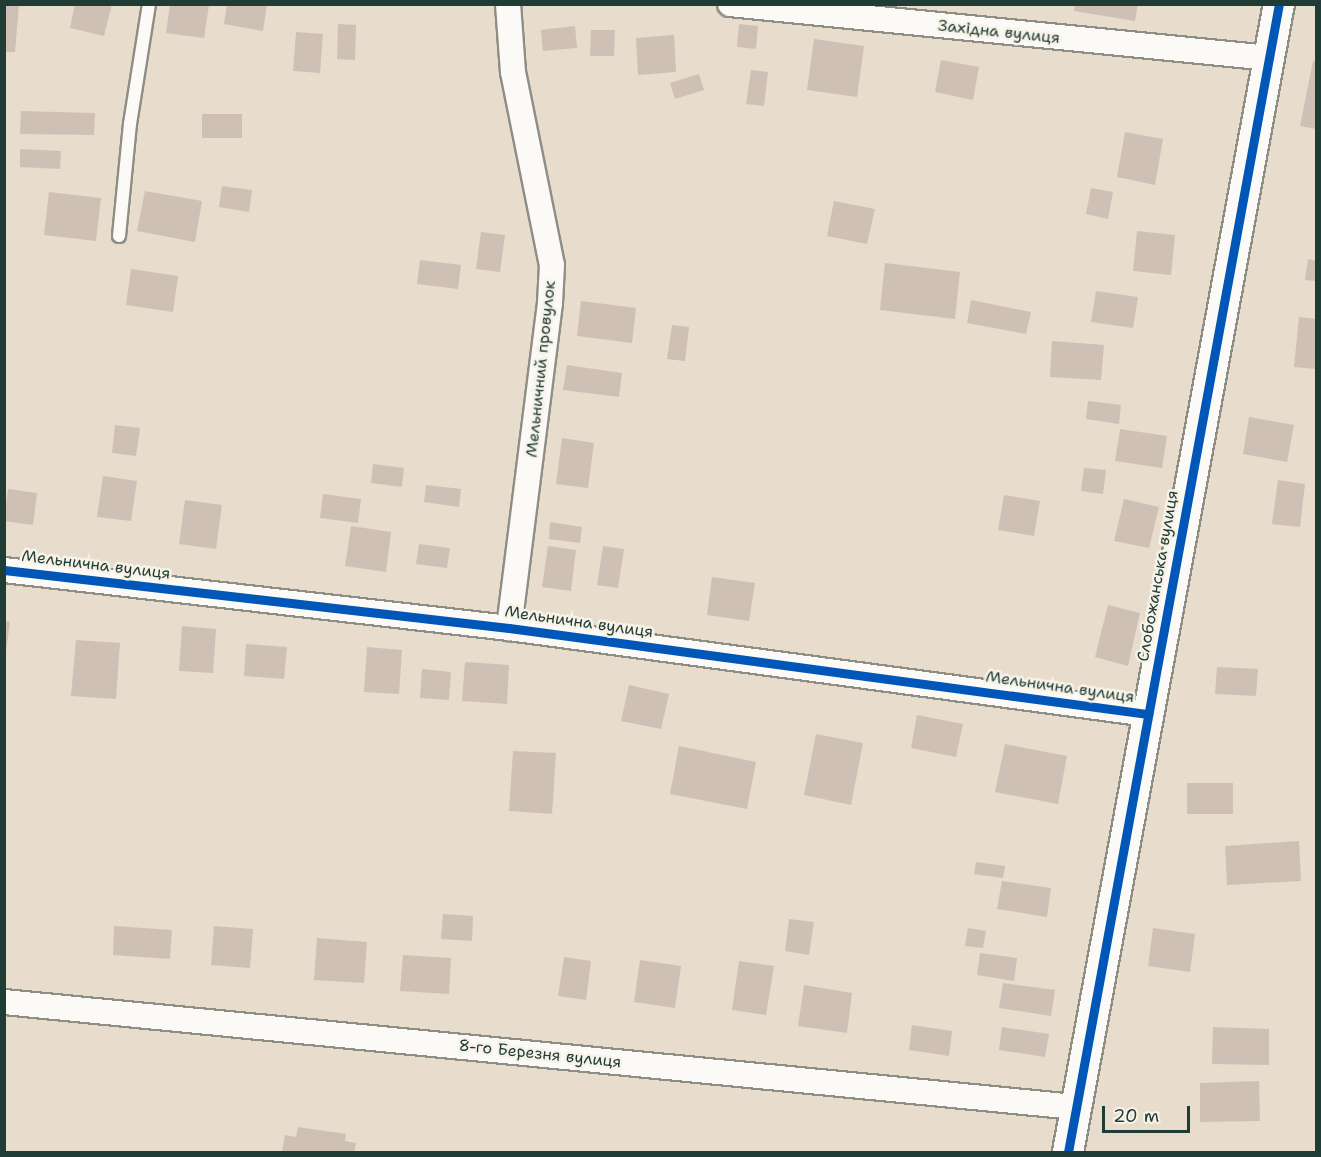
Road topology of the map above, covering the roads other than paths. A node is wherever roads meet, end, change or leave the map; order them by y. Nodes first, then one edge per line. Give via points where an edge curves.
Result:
1 (149, 4) edge
2 (508, 4) edge
3 (730, 4) edge
4 (1279, 4) edge
5 (847, 10) edge
6 (1269, 58) junction
7 (119, 236) dead end
8 (4, 570) edge
9 (509, 628) junction
10 (1148, 714) junction
11 (4, 1002) edge
12 (1076, 1107) junction
13 (1068, 1152) edge

1 - 7 lane via 130,124
2 - 9 street, Мельничний провулок via 515,84 552,265
3 - 5 street, Західна вулиця
4 - 6 street, Слобожанська вулиця
5 - 6 street, Західна вулиця
6 - 10 street, Слобожанська вулиця
8 - 9 street, Мельнична вулиця
9 - 10 street, Мельнична вулиця
10 - 12 street, Слобожанська вулиця
11 - 12 street, 8-го Березня вулиця
12 - 13 street, Слобожанська вулиця

